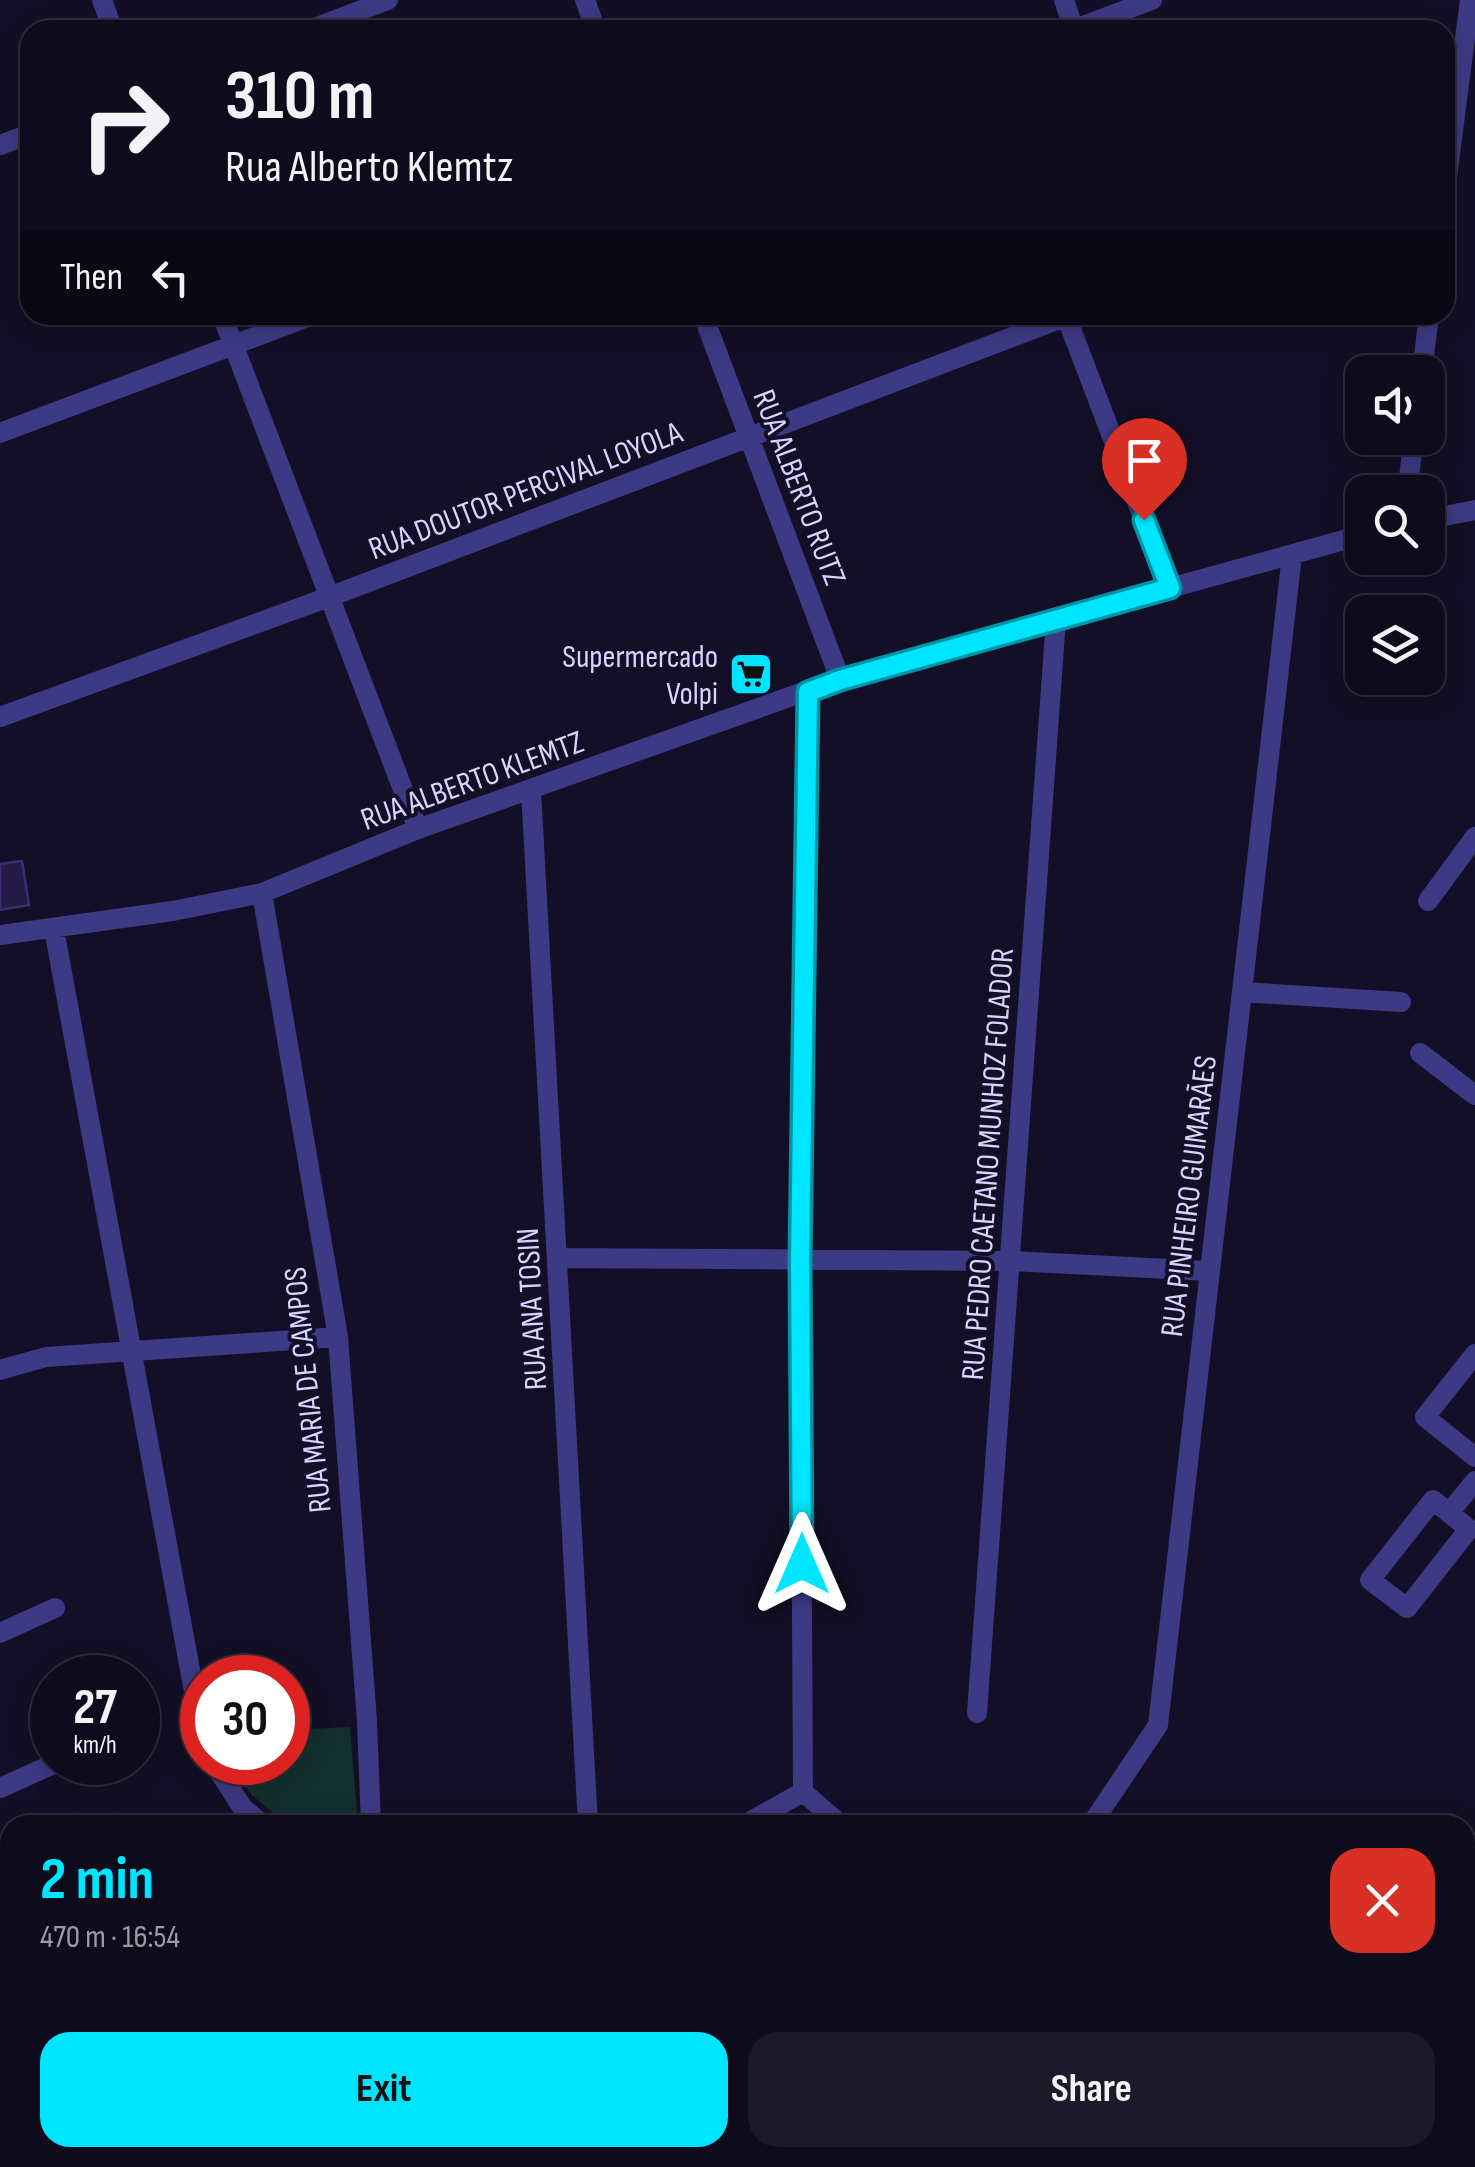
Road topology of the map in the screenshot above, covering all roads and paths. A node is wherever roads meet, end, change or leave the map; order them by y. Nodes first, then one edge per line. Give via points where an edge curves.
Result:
1 (388, 0) edge
2 (1152, 0) edge
3 (1470, 0) edge
4 (335, 20) edge
5 (1099, 20) edge
6 (1455, 115) edge
7 (226, 325) edge
8 (286, 325) edge
9 (708, 325) edge
10 (1044, 325) edge
11 (1071, 325) edge
12 (1428, 325) edge
13 (233, 345) junction
14 (1424, 355) edge
15 (0, 433) edge
16 (749, 437) junction
17 (1475, 510) edge
18 (1445, 516) edge
19 (1345, 540) edge
20 (1292, 555) junction
21 (1170, 588) junction
22 (329, 597) junction
23 (1056, 619) junction
24 (840, 680) junction
25 (808, 692) junction
26 (0, 716) edge
27 (531, 790) junction
28 (418, 829) junction
29 (1473, 843) edge
30 (262, 893) junction
31 (1428, 901) dead end
32 (54, 929) junction
33 (0, 935) edge
34 (1242, 992) junction
35 (1402, 1002) dead end
36 (1420, 1053) dead end
37 (1475, 1095) edge
38 (558, 1258) junction
39 (800, 1260) junction
40 (1010, 1261) junction
41 (1210, 1271) junction
42 (338, 1336) junction
43 (130, 1351) junction
44 (1475, 1354) edge
45 (0, 1370) edge
46 (1475, 1457) edge
47 (1475, 1481) edge
48 (1449, 1513) junction
49 (55, 1608) dead end
50 (0, 1633) edge
51 (187, 1655) edge
52 (977, 1713) dead end
53 (30, 1775) edge
54 (228, 1785) edge
55 (0, 1788) edge
56 (802, 1792) junction
57 (251, 1815) edge
58 (371, 1815) edge
59 (587, 1815) edge
60 (762, 1815) edge
61 (829, 1815) edge
62 (1098, 1815) edge

1 - 4 street
2 - 5 street
3 - 6 street
7 - 13 street
8 - 13 street
9 - 16 street, RUA ALBERTO RUTZ
10 - 16 street, RUA DOUTOR PERCIVAL LOYOLA
11 - 21 street
12 - 14 street
13 - 15 street
13 - 22 street
16 - 22 street, RUA DOUTOR PERCIVAL LOYOLA
16 - 24 street, RUA ALBERTO RUTZ
17 - 18 street
19 - 20 street, RUA ALBERTO KLEMTZ
20 - 21 street, RUA ALBERTO KLEMTZ
20 - 34 street, RUA PINHEIRO GUIMARÃES
21 - 23 street, RUA ALBERTO KLEMTZ
22 - 26 street, RUA DOUTOR PERCIVAL LOYOLA
22 - 28 street
23 - 24 street, RUA ALBERTO KLEMTZ
23 - 40 street, RUA PEDRO CAETANO MUNHOZ FOLADOR
24 - 25 street, RUA ALBERTO KLEMTZ
25 - 27 street, RUA ALBERTO KLEMTZ
25 - 39 street
27 - 28 street, RUA ALBERTO KLEMTZ
27 - 38 street, RUA ANA TOSIN
28 - 30 street, RUA ALBERTO KLEMTZ
29 - 31 street
30 - 32 street, RUA ALBERTO KLEMTZ
30 - 42 street, RUA MARIA DE CAMPOS
32 - 33 street, RUA ALBERTO KLEMTZ
32 - 43 street
34 - 35 street
34 - 41 street, RUA PINHEIRO GUIMARÃES
36 - 37 street
38 - 39 street
38 - 59 street, RUA ANA TOSIN
39 - 40 street
39 - 56 street
40 - 41 street
40 - 52 street, RUA PEDRO CAETANO MUNHOZ FOLADOR
41 - 62 street, RUA PINHEIRO GUIMARÃES via 1158,1725
42 - 43 street
42 - 58 street, RUA MARIA DE CAMPOS
43 - 45 street via 46,1356
43 - 51 street
44 - 46 street via 1425,1417
47 - 48 street
48 - 48 street via 1433,1500 1370,1580 1407,1608 1470,1529
49 - 50 street
53 - 55 street
54 - 57 street
56 - 60 street
56 - 61 street

